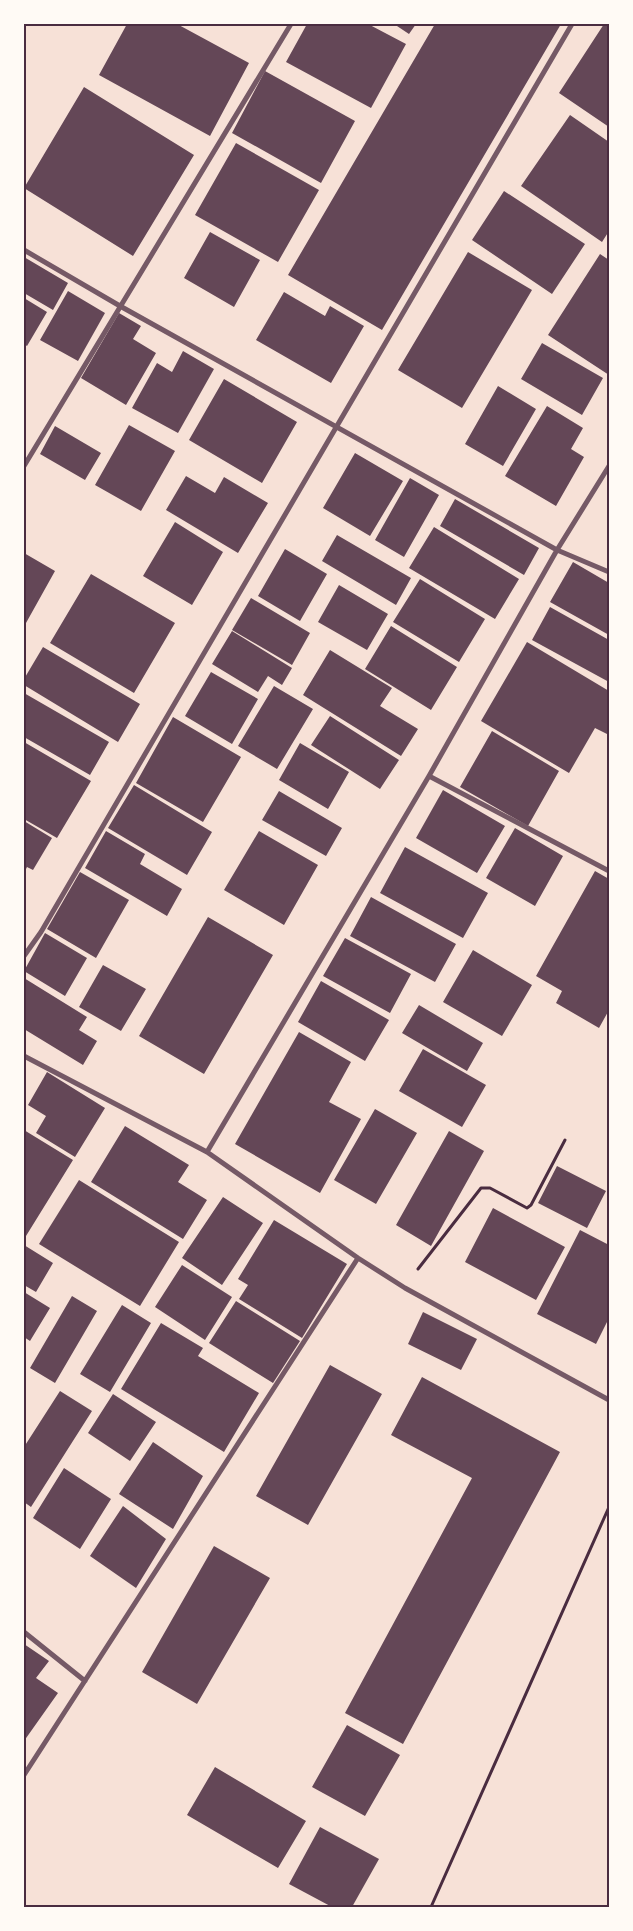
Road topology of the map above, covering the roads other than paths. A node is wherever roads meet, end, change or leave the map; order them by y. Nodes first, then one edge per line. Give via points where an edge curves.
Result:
1 (291, 24) edge
2 (572, 24) edge
3 (24, 250) edge
4 (120, 306) junction
5 (336, 427) junction
6 (24, 466) edge
7 (609, 466) edge
8 (557, 550) junction
9 (609, 572) edge
10 (429, 776) junction
11 (609, 871) edge
12 (24, 956) edge
13 (24, 1056) edge
14 (207, 1152) junction
15 (358, 1258) junction
16 (609, 1400) edge
17 (24, 1632) edge
18 (85, 1681) junction
19 (24, 1775) edge

1 - 4 street
2 - 5 street
3 - 4 street
4 - 5 street
4 - 6 street
5 - 8 street
5 - 12 street
7 - 8 street
8 - 9 street
8 - 10 street
10 - 11 street
10 - 14 street
13 - 14 street
14 - 15 street
15 - 16 street via 405,1288
15 - 18 street
17 - 18 street
18 - 19 street

